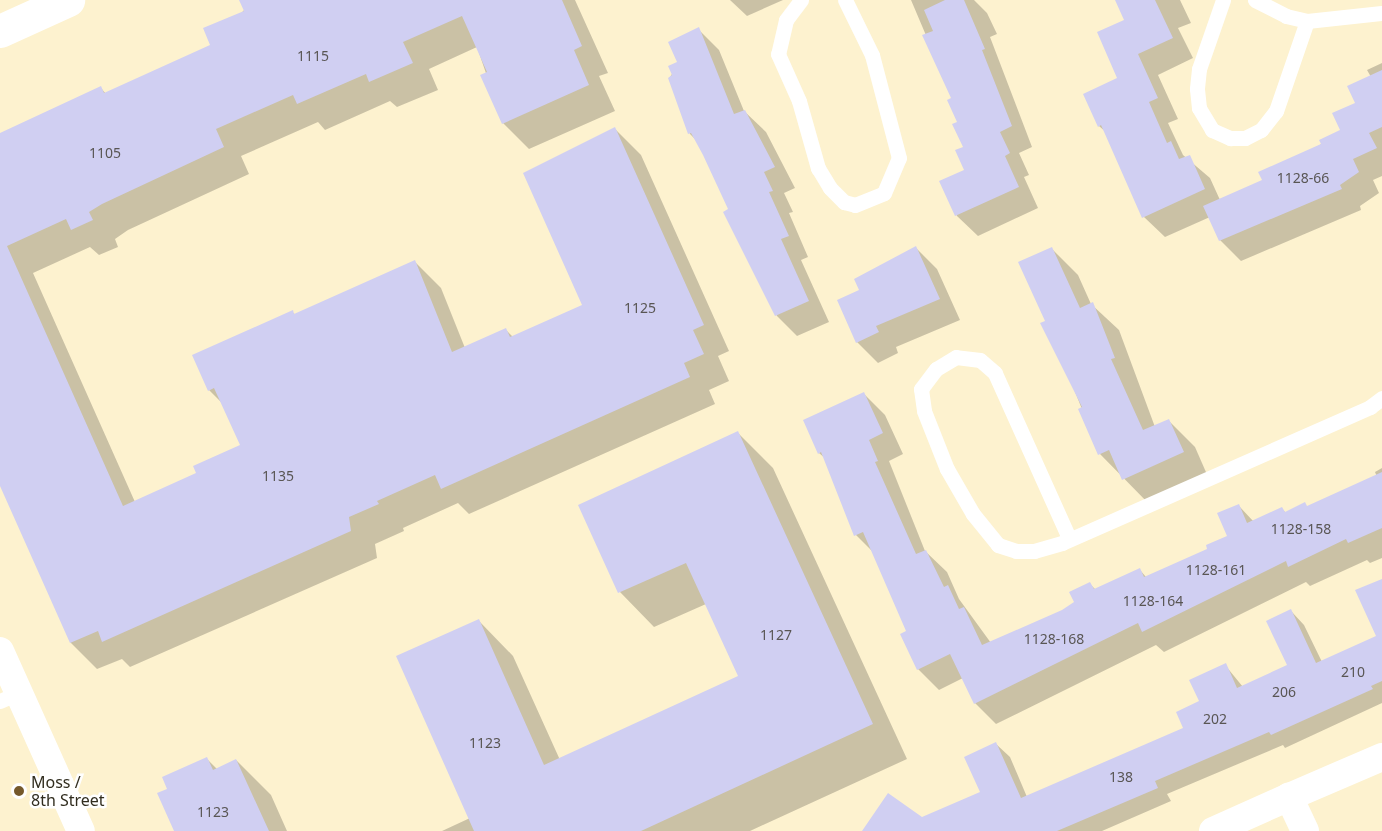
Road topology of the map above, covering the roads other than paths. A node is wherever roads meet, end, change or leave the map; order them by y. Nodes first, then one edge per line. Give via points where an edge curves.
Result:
1 (68, 0) edge
2 (801, 0) edge
3 (845, 0) edge
4 (1223, 0) edge
5 (1255, 0) edge
6 (1382, 13) edge
7 (1307, 21) junction
8 (0, 31) edge
9 (1382, 398) edge
10 (1070, 538) junction
11 (0, 651) edge
12 (9, 697) edge
13 (1382, 757) edge
14 (1289, 797) junction
15 (81, 831) edge
16 (1213, 831) edge
17 (1305, 831) edge

1 - 8 main road
2 - 3 lane via 786,20 778,54 799,101 818,168 844,202 855,205 884,193 899,158 872,55
4 - 7 lane via 1199,69 1197,88 1199,108 1212,130 1230,138 1245,138 1261,130 1276,111
5 - 7 lane via 1271,10
6 - 7 lane
9 - 10 lane via 1349,417
10 - 10 lane via 995,373 980,360 956,357 936,369 921,388 924,411 947,469 973,514 998,545 1016,551 1034,551
11 - 12 street
12 - 15 street
13 - 14 street
14 - 16 street
14 - 17 street

